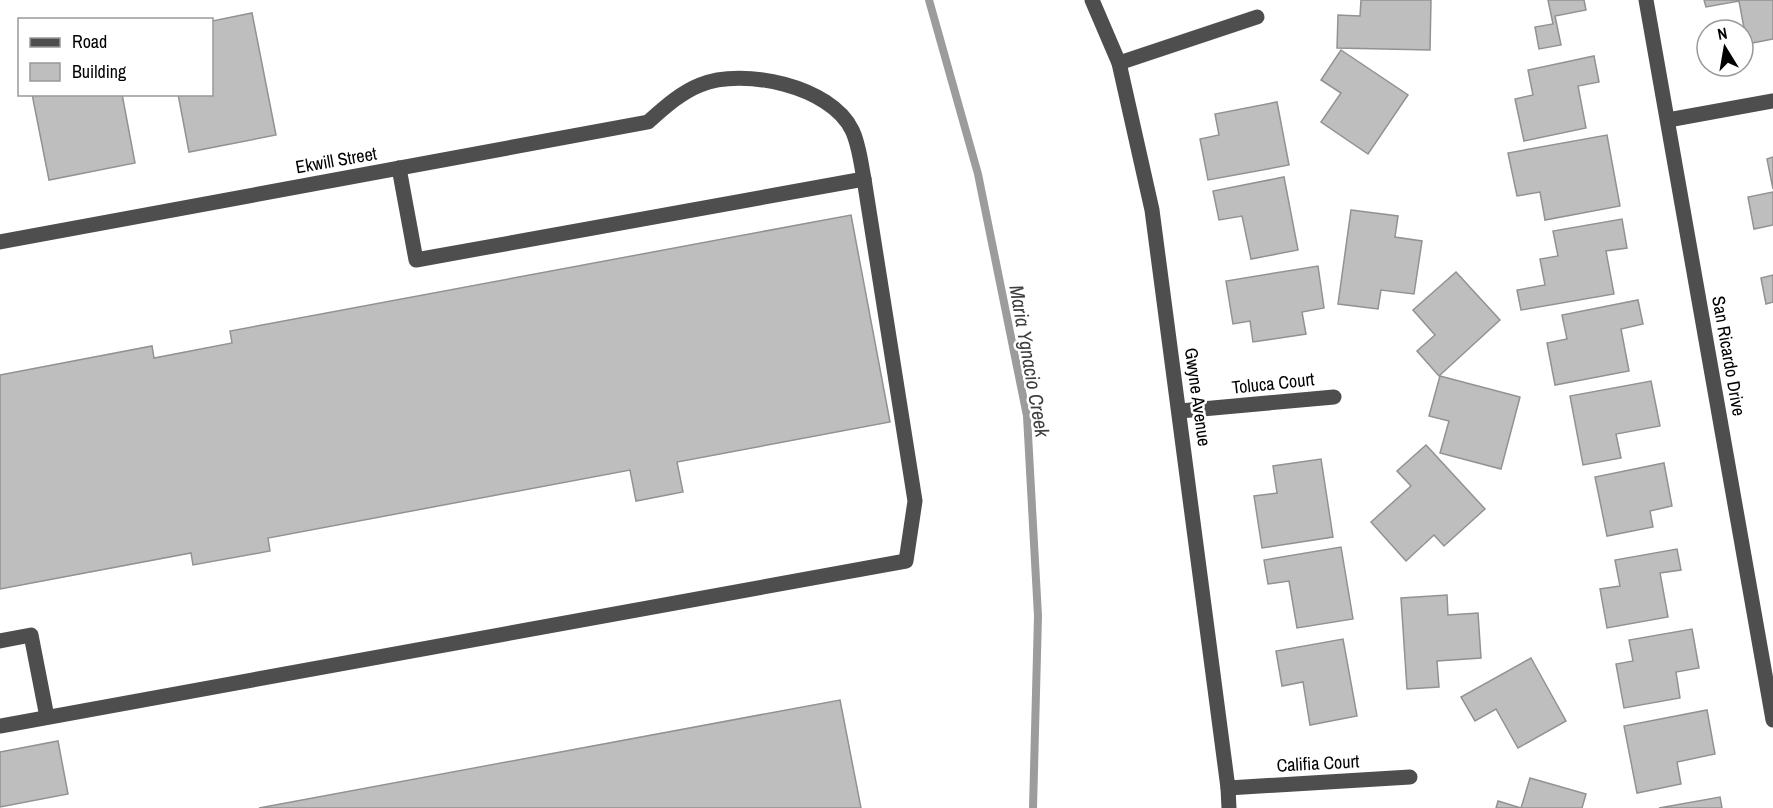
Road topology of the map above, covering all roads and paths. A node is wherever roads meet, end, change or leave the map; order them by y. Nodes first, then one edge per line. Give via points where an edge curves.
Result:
1 (1092, 0) edge
2 (1646, 0) edge
3 (1257, 17) dead end
4 (1119, 63) junction
5 (1773, 101) edge
6 (1668, 120) junction
7 (399, 168) junction
8 (864, 179) junction
9 (0, 242) edge
10 (1334, 397) dead end
11 (1180, 411) junction
12 (0, 641) edge
13 (47, 717) junction
14 (1773, 720) edge
15 (0, 726) edge
16 (1410, 777) dead end
17 (1228, 788) junction
18 (1229, 808) edge

1 - 4 street, Gwyne Avenue
2 - 6 street, San Ricardo Drive
3 - 4 street
4 - 11 street, Gwyne Avenue via 1152,210
5 - 6 street
6 - 14 street, San Ricardo Drive
7 - 8 street, Ekwill Street via 648,122 671,101 701,84 750,77 791,85 829,105 852,129
7 - 8 street via 416,260
7 - 9 street, Ekwill Street
8 - 13 street, Ekwill Street via 915,501 906,561
10 - 11 street, Toluca Court
11 - 17 street, Gwyne Avenue
12 - 13 street via 31,635
13 - 15 street
16 - 17 street, Califia Court
17 - 18 street, Gwyne Avenue

